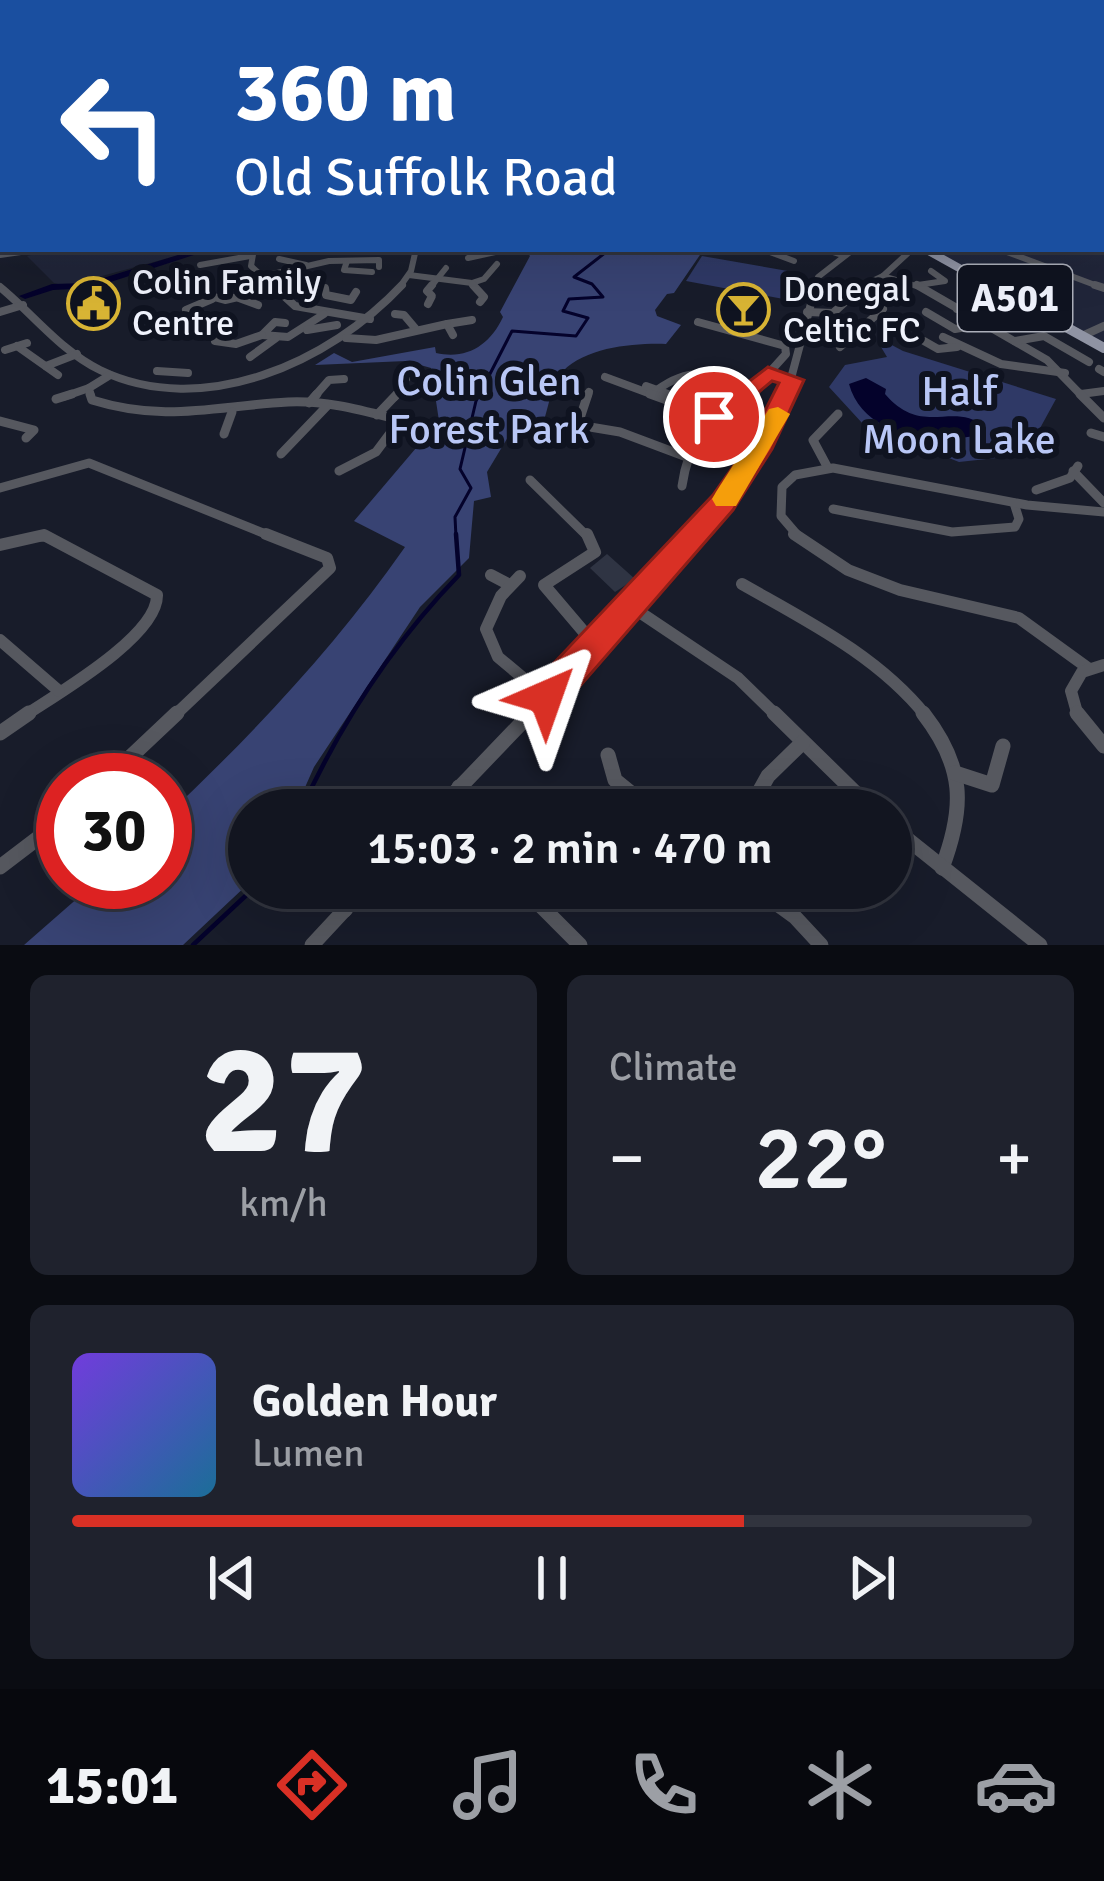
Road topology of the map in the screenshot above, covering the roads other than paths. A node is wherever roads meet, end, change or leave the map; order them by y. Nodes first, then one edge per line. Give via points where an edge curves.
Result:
1 (252, 252) edge
2 (415, 252) edge
3 (486, 252) edge
4 (770, 252) edge
5 (848, 252) edge
6 (893, 252) dead end
7 (931, 252) edge
8 (1007, 252) edge
9 (228, 254) edge
10 (499, 256) edge
11 (468, 258) dead end
12 (279, 259) dead end
13 (344, 259) junction
14 (794, 261) dead end
15 (200, 266) dead end
16 (306, 266) junction
17 (295, 268) junction
18 (446, 268) dead end
19 (931, 272) dead end
20 (321, 275) dead end
21 (409, 275) junction
22 (264, 276) junction
23 (884, 276) junction
24 (434, 282) junction
25 (222, 283) dead end
26 (472, 283) junction
27 (420, 285) dead end
28 (918, 285) junction
29 (0, 287) edge
30 (277, 288) junction
31 (1104, 288) edge
32 (314, 291) dead end
33 (356, 292) dead end
34 (189, 294) dead end
35 (326, 296) junction
36 (478, 296) dead end
37 (243, 297) junction
38 (212, 299) junction
39 (428, 304) dead end
40 (22, 305) junction
41 (259, 305) dead end
42 (295, 306) junction
43 (1000, 307) dead end
44 (879, 308) dead end
45 (957, 309) junction
46 (186, 310) dead end
47 (0, 311) edge
48 (926, 311) dead end
49 (807, 312) junction
50 (324, 314) junction
51 (394, 314) dead end
52 (826, 314) junction
53 (370, 319) junction
54 (472, 320) dead end
55 (274, 321) dead end
56 (698, 322) dead end
57 (447, 324) junction
58 (983, 324) junction
59 (337, 325) dead end
60 (1104, 326) edge
61 (861, 327) junction
62 (415, 328) junction
63 (307, 330) junction
64 (453, 334) dead end
65 (262, 335) junction
66 (1082, 336) junction
67 (276, 338) junction
68 (346, 338) junction
69 (215, 340) dead end
70 (1015, 341) junction
71 (840, 347) dead end
72 (957, 347) junction
73 (1104, 348) edge
74 (5, 350) dead end
75 (255, 353) dead end
76 (77, 354) junction
77 (1090, 362) dead end
78 (46, 366) junction
79 (157, 371) dead end
80 (768, 374) junction
81 (1065, 374) junction
82 (58, 375) dead end
83 (110, 375) junction
84 (402, 377) dead end
85 (344, 379) dead end
86 (792, 380) junction
87 (169, 385) junction
88 (646, 386) dead end
89 (89, 388) junction
90 (750, 388) junction
91 (1104, 391) edge
92 (1082, 394) junction
93 (56, 399) dead end
94 (309, 403) junction
95 (326, 406) junction
96 (232, 412) junction
97 (838, 414) dead end
98 (377, 415) junction
99 (714, 417) junction
100 (1104, 418) edge
101 (0, 421) edge
102 (12, 425) junction
103 (0, 431) edge
104 (1090, 433) dead end
105 (224, 434) dead end
106 (1104, 437) edge
107 (26, 438) dead end
108 (280, 450) dead end
109 (683, 456) junction
110 (828, 468) junction
111 (339, 471) dead end
112 (550, 477) dead end
113 (682, 487) dead end
114 (0, 488) edge
115 (1036, 490) dead end
116 (1104, 502) edge
117 (1013, 503) junction
118 (833, 509) dead end
119 (1104, 512) edge
120 (0, 545) edge
121 (491, 575) dead end
122 (742, 584) dead end
123 (632, 608) junction
124 (0, 640) edge
125 (595, 645) junction
126 (1104, 665) edge
127 (1088, 668) junction
128 (59, 691) junction
129 (546, 697) junction
130 (0, 733) edge
131 (803, 742) junction
132 (1003, 746) dead end
133 (1104, 746) edge
134 (135, 753) edge
135 (608, 755) dead end
136 (955, 773) junction
137 (460, 787) edge
138 (626, 789) edge
139 (761, 789) edge
140 (852, 789) edge
141 (36, 840) edge
142 (912, 843) edge
143 (0, 867) edge
144 (942, 868) junction
145 (544, 909) edge
146 (784, 909) edge
147 (345, 910) edge
148 (312, 945) edge
149 (580, 945) edge
150 (821, 945) edge
151 (1040, 945) edge

1 - 9 street
1 - 22 street via 251,266
2 - 21 street
3 - 10 street
3 - 11 street
4 - 14 street
5 - 49 street via 818,278
6 - 23 street via 905,254
7 - 66 main road, A501
8 - 31 street
9 - 15 street via 220,265
10 - 26 street
12 - 16 street
13 - 13 street via 344,270 376,269 379,260
13 - 16 street
16 - 17 street
17 - 20 street via 302,278
17 - 22 street
18 - 24 street
19 - 28 street via 945,281
21 - 24 street
21 - 53 street
22 - 30 street
23 - 28 street
23 - 52 street
24 - 26 street
24 - 27 street
24 - 39 street
25 - 37 street via 236,283
26 - 36 street
28 - 45 street
29 - 40 street
30 - 37 street
30 - 42 street
32 - 35 street via 325,288
33 - 35 street via 351,300
34 - 38 street
35 - 42 street
37 - 38 street
37 - 41 street
38 - 46 street
40 - 47 street
40 - 76 street
42 - 50 street
43 - 45 street
44 - 61 street
45 - 58 street
48 - 58 street via 955,329
49 - 52 street
49 - 86 street
50 - 53 street
50 - 63 street
51 - 62 street
52 - 61 street
53 - 68 street
54 - 57 street
55 - 65 street
56 - 80 street via 785,346
57 - 62 street
57 - 64 street
58 - 70 street
59 - 63 street
60 - 66 street
61 - 71 street
62 - 68 street via 376,340
63 - 67 street
65 - 67 street
65 - 69 street via 236,344
66 - 73 main road, A501
67 - 75 street
68 - 87 street via 275,371
70 - 77 street via 1044,336
70 - 81 street
72 - 72 street via 938,349 918,342 939,338
72 - 81 street via 1016,370
74 - 78 street via 22,345
76 - 78 street
76 - 83 street
78 - 82 street
79 - 87 street via 184,373
80 - 86 street
80 - 90 street
81 - 92 street
83 - 87 street
83 - 89 street
84 - 98 street
85 - 94 street via 329,380
86 - 123 street via 739,481
88 - 90 street via 662,392 676,374 694,370
89 - 93 street
89 - 96 street via 92,400 123,412
90 - 99 street
91 - 92 street
92 - 100 street
94 - 95 street
94 - 96 street
95 - 98 street
95 - 108 street
96 - 105 street
97 - 110 street via 813,440
98 - 111 street via 401,423 367,460
99 - 109 street
99 - 109 street via 608,375 590,389 577,427 620,432
101 - 102 street
102 - 103 street
102 - 107 street via 34,430
104 - 106 street
109 - 113 street
110 - 117 street
110 - 127 street via 795,475 780,492 782,516 799,540 879,584 1019,619
112 - 125 street via 533,483 587,534 595,552 544,585
114 - 134 street via 89,463 327,557 323,576
115 - 116 street via 1070,478 1075,468
117 - 118 street via 1015,526 952,532
117 - 119 street
120 - 128 street via 44,535 156,591 149,620
121 - 129 street via 515,580 486,622 488,649
122 - 136 street via 880,670 927,721
123 - 125 street
123 - 131 street via 738,678
124 - 128 street
125 - 129 street
126 - 127 street
127 - 133 street via 1076,677 1072,697
128 - 130 street
129 - 137 street
131 - 139 street
131 - 140 street
132 - 136 street via 992,785
135 - 138 street via 606,767
136 - 144 street via 958,823
141 - 143 street
142 - 144 street
144 - 151 street
145 - 149 street
146 - 150 street
147 - 148 street

